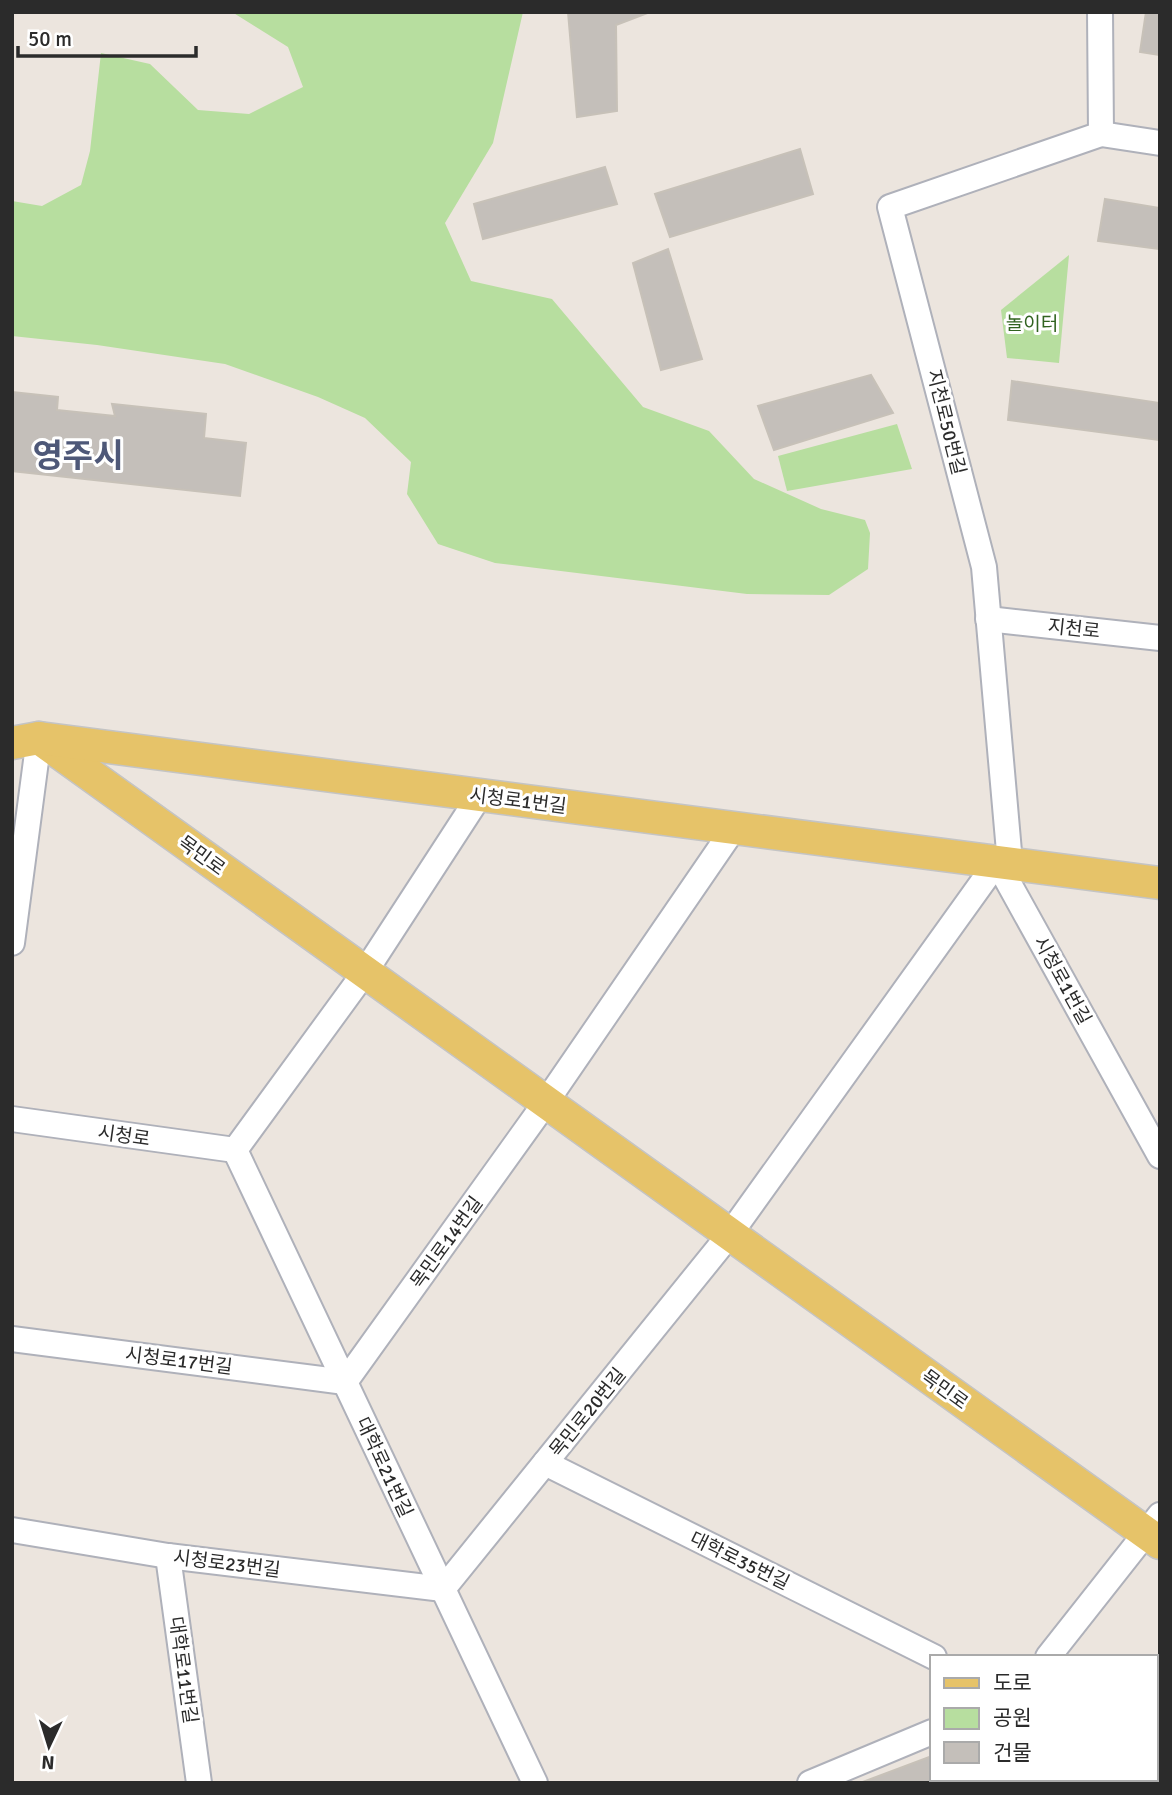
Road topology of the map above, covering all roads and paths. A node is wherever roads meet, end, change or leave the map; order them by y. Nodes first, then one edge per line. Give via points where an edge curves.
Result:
1 (1100, 12) edge
2 (1101, 134) junction
3 (1160, 143) edge
4 (988, 619) junction
5 (1160, 638) edge
6 (25, 740) edge
7 (480, 795) junction
8 (734, 828) junction
9 (1003, 862) junction
10 (1160, 883) edge
11 (12, 943) edge
12 (365, 972) junction
13 (546, 1102) junction
14 (12, 1119) edge
15 (235, 1150) junction
16 (1160, 1156) edge
17 (730, 1234) junction
18 (12, 1339) edge
19 (345, 1382) junction
20 (545, 1463) junction
21 (12, 1530) edge
22 (1155, 1531) edge
23 (168, 1556) junction
24 (443, 1589) junction
25 (930, 1655) edge
26 (1050, 1655) edge
27 (930, 1733) edge
28 (199, 1783) edge
29 (536, 1783) edge
30 (810, 1783) edge

1 - 2 street
2 - 3 street, 지천로50번길
2 - 4 street, 지천로50번길 via 890,207 984,567
4 - 5 street, 지천로
4 - 9 street, 지천로50번길
6 - 7 main road, 시청로1번길
6 - 11 street
6 - 12 main road, 목민로
7 - 8 main road, 시청로1번길
7 - 12 street
8 - 9 main road, 시청로1번길
8 - 13 street
9 - 10 main road, 시청로1번길
9 - 16 street, 시청로1번길
9 - 17 street
12 - 13 main road, 목민로
12 - 15 street
13 - 17 main road, 목민로
13 - 19 street, 목민로14번길
14 - 15 street, 시청로
15 - 19 street, 대학로21번길
17 - 20 street, 목민로20번길
17 - 22 main road, 목민로
18 - 19 street, 시청로17번길
19 - 24 street, 대학로21번길
20 - 24 street, 목민로20번길
20 - 25 street, 대학로35번길
21 - 23 street, 시청로23번길
22 - 26 street
23 - 24 street, 시청로23번길
23 - 28 street, 대학로11번길
24 - 29 street, 대학로21번길
27 - 30 street

